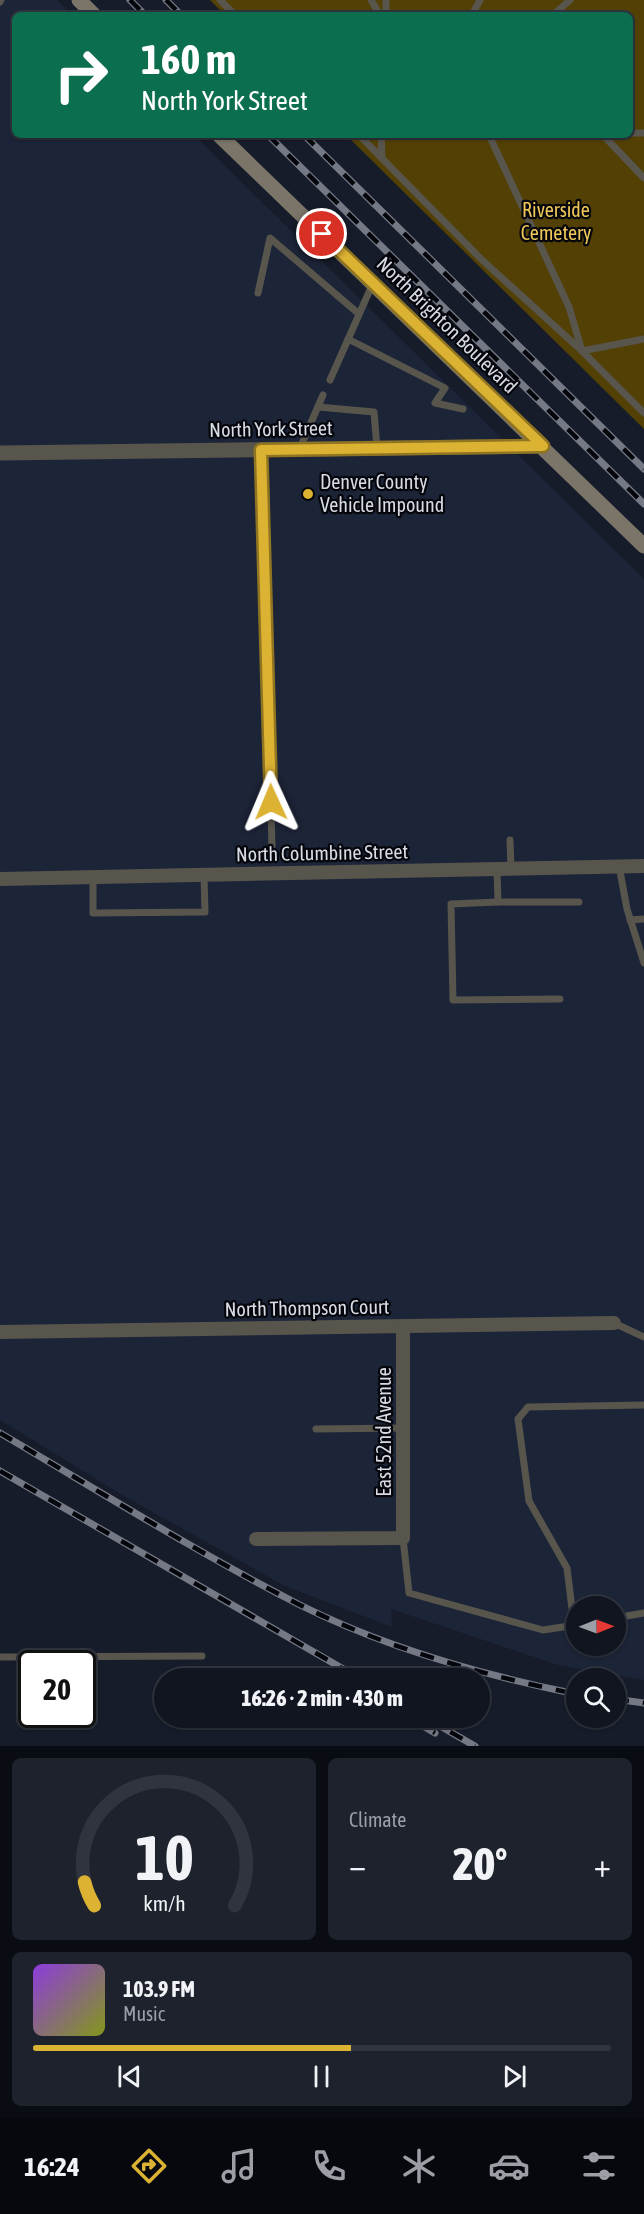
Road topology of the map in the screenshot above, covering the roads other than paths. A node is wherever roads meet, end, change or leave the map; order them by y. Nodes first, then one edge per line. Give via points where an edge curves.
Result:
1 (79, 0) edge
2 (220, 0) edge
3 (570, 0) edge
4 (91, 12) edge
5 (232, 12) edge
6 (556, 12) edge
7 (222, 138) edge
8 (361, 138) edge
9 (381, 138) edge
10 (490, 138) edge
11 (606, 138) edge
12 (382, 157) junction
13 (644, 178) edge
14 (373, 283) junction
15 (258, 292) dead end
16 (359, 314) junction
17 (348, 339) junction
18 (644, 339) edge
19 (582, 351) junction
20 (330, 380) dead end
21 (323, 395) dead end
22 (318, 407) junction
23 (463, 409) dead end
24 (644, 413) edge
25 (543, 446) junction
26 (377, 448) junction
27 (300, 449) junction
28 (261, 450) junction
29 (0, 453) edge
30 (644, 546) edge
31 (510, 840) dead end
32 (272, 846) dead end
33 (619, 866) junction
34 (644, 866) edge
35 (497, 869) junction
36 (511, 869) junction
37 (93, 876) junction
38 (204, 876) junction
39 (0, 879) edge
40 (498, 902) junction
41 (579, 902) dead end
42 (644, 919) edge
43 (630, 920) junction
44 (644, 963) edge
45 (560, 999) dead end
46 (614, 1323) joint
47 (403, 1326) junction
48 (0, 1332) edge
49 (644, 1337) edge
50 (644, 1405) edge
51 (404, 1428) junction
52 (316, 1429) dead end
53 (403, 1538) junction
54 (256, 1539) dead end
55 (571, 1596) edge
56 (644, 1613) edge
57 (626, 1616) edge
58 (566, 1626) edge
59 (202, 1656) dead end
60 (0, 1657) edge

1 - 4 main road
2 - 5 lane
3 - 6 lane
7 - 14 main road, North Brighton Boulevard
8 - 12 lane
9 - 12 lane
10 - 19 lane via 569,307
11 - 13 lane
12 - 19 lane via 481,259
14 - 16 lane
14 - 25 main road, North Brighton Boulevard
15 - 16 lane via 270,238
16 - 17 lane
17 - 20 lane
17 - 23 lane via 445,388 435,403
18 - 19 lane
19 - 24 lane
21 - 22 lane
22 - 26 lane via 374,412
22 - 27 lane
25 - 26 street, North York Street
25 - 30 main road, North Brighton Boulevard
26 - 27 street, North York Street
27 - 28 street, North York Street
28 - 29 street, North York Street
28 - 32 lane
31 - 36 lane
33 - 34 street, North Columbine Street
33 - 36 street, North Columbine Street
33 - 43 lane
35 - 36 street, North Columbine Street
35 - 38 street, North Columbine Street
35 - 40 lane
37 - 38 street, North Columbine Street
37 - 38 lane via 93,914 205,912
37 - 39 street, North Columbine Street
40 - 41 lane
40 - 45 lane via 451,904 453,1000
42 - 43 lane
43 - 44 lane
46 - 47 street, North Thompson Court
46 - 49 lane
47 - 48 street, North Thompson Court
47 - 51 street, East 52nd Avenue
50 - 55 lane via 528,1407 519,1419 529,1501 567,1568
51 - 52 lane
51 - 53 street, East 52nd Avenue
53 - 54 street
53 - 58 lane via 409,1593 543,1630
56 - 57 lane
59 - 60 lane

